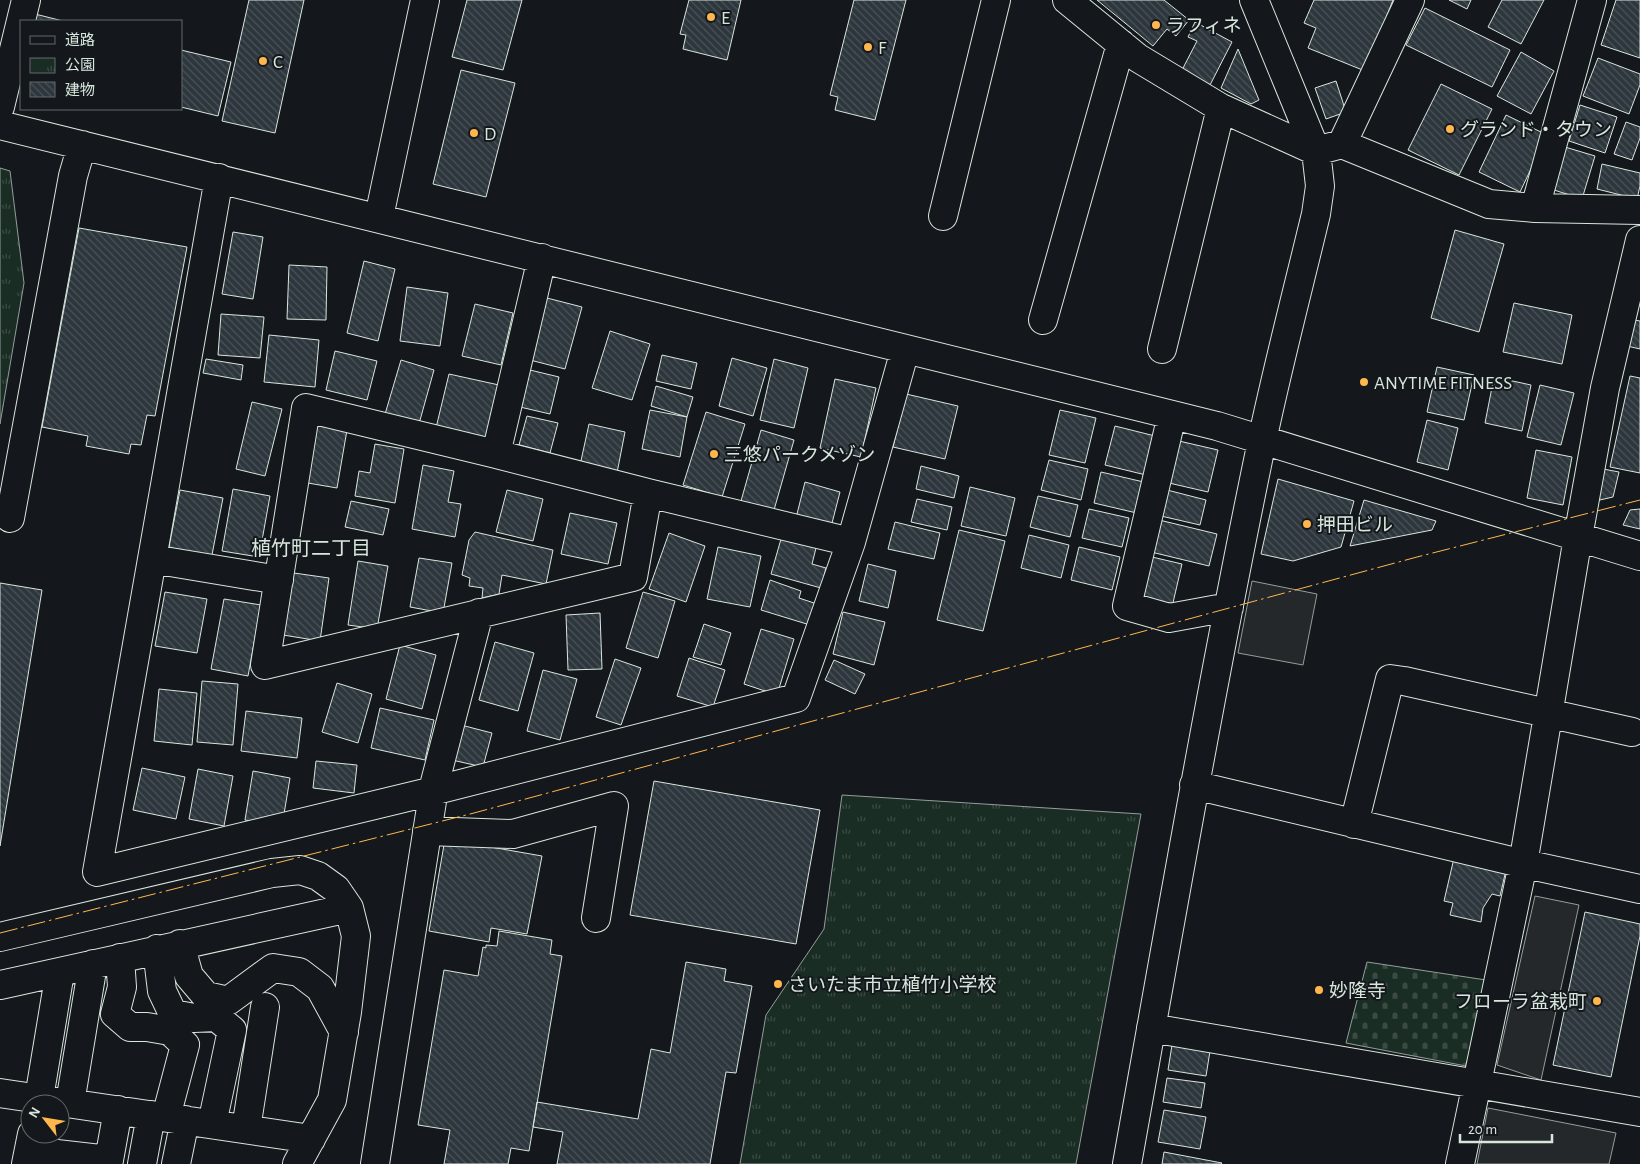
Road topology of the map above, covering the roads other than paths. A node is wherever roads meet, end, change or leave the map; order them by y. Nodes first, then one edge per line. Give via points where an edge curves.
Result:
1 (26, 0) edge
2 (425, 0) edge
3 (996, 0) edge
4 (1067, 0) edge
5 (1254, 0) edge
6 (1410, 0) edge
7 (1592, 0) edge
8 (21, 20) edge
9 (20, 25) edge
10 (1121, 44) junction
11 (0, 107) edge
12 (1220, 108) junction
13 (0, 125) edge
14 (1342, 144) junction
15 (82, 145) junction
16 (1316, 152) junction
17 (219, 178) junction
18 (1534, 208) junction
19 (1640, 210) edge
20 (943, 216) dead end
21 (379, 218) junction
22 (1640, 240) edge
23 (542, 258) junction
24 (1043, 320) dead end
25 (1162, 349) dead end
26 (905, 350) junction
27 (1172, 415) junction
28 (1263, 439) junction
29 (496, 454) junction
30 (648, 493) junction
31 (10, 518) dead end
32 (1578, 537) junction
33 (851, 542) junction
34 (1640, 556) edge
35 (152, 559) junction
36 (278, 580) junction
37 (1229, 607) junction
38 (479, 613) junction
39 (1549, 714) junction
40 (1632, 732) dead end
41 (1194, 785) junction
42 (433, 791) junction
43 (1354, 824) junction
44 (427, 831) junction
45 (1523, 864) junction
46 (1640, 888) edge
47 (349, 908) junction
48 (596, 918) dead end
49 (0, 937) edge
50 (168, 947) junction
51 (120, 958) junction
52 (92, 964) junction
53 (60, 972) junction
54 (0, 985) edge
55 (266, 1007) dead end
56 (1151, 1028) junction
57 (344, 1032) junction
58 (1476, 1085) junction
59 (0, 1093) edge
60 (39, 1094) edge
61 (20, 1097) edge
62 (70, 1103) joint
63 (118, 1110) junction
64 (1640, 1112) edge
65 (167, 1118) junction
66 (212, 1124) junction
67 (246, 1129) junction
68 (311, 1139) junction
69 (30, 1144) edge
70 (26, 1164) edge
71 (46, 1164) edge
72 (142, 1164) edge
73 (176, 1164) edge
74 (297, 1164) edge
75 (374, 1164) edge
76 (1127, 1164) edge
77 (1460, 1164) edge

1 - 8 street
2 - 21 street
3 - 20 street
4 - 10 street
5 - 16 street
6 - 14 street
7 - 18 street
9 - 11 street
10 - 12 street via 1138,58
10 - 24 street
12 - 16 street
12 - 25 street
13 - 15 street
14 - 16 street
14 - 18 street via 1489,204
15 - 17 street
15 - 31 street via 73,176
16 - 28 street via 1320,186 1316,214
17 - 21 street
17 - 35 street
18 - 19 street
21 - 23 street
22 - 32 street via 1605,388
23 - 26 street
23 - 29 street
26 - 27 street
26 - 33 street
27 - 28 street
27 - 37 street via 1127,606 1168,618
28 - 32 street
28 - 37 street
29 - 30 street
29 - 36 street via 306,408
30 - 33 street
30 - 38 street via 632,577
32 - 34 street
32 - 39 street
33 - 42 street via 796,698
35 - 36 street
35 - 42 street via 97,872
36 - 38 street via 265,664
37 - 41 street
38 - 42 street
39 - 40 street
39 - 43 street via 1390,680
39 - 45 street
41 - 43 street
41 - 56 street
42 - 44 street
43 - 45 street
44 - 48 street via 513,834 614,806
44 - 75 street
45 - 46 street
45 - 58 street
47 - 49 street via 336,889 318,876 300,870 272,873
47 - 50 street
47 - 57 street via 356,936
50 - 51 street
50 - 57 street via 206,996 228,1000 273,968 299,972 320,988
50 - 66 street via 162,991 173,1014 194,1018 216,1017 232,1030
51 - 52 street
51 - 65 street via 122,987 116,1014 130,1027 170,1031 185,1044
52 - 53 street
52 - 62 street
53 - 54 street
53 - 60 street
55 - 67 street
56 - 58 street
56 - 76 street
57 - 68 street via 332,1100
58 - 64 street
58 - 77 street
59 - 61 street
62 - 63 street
63 - 65 street
63 - 71 street via 109,1160 48,1152
65 - 66 street
65 - 72 street
65 - 73 street
66 - 67 street
67 - 68 street
68 - 74 street
69 - 70 street

